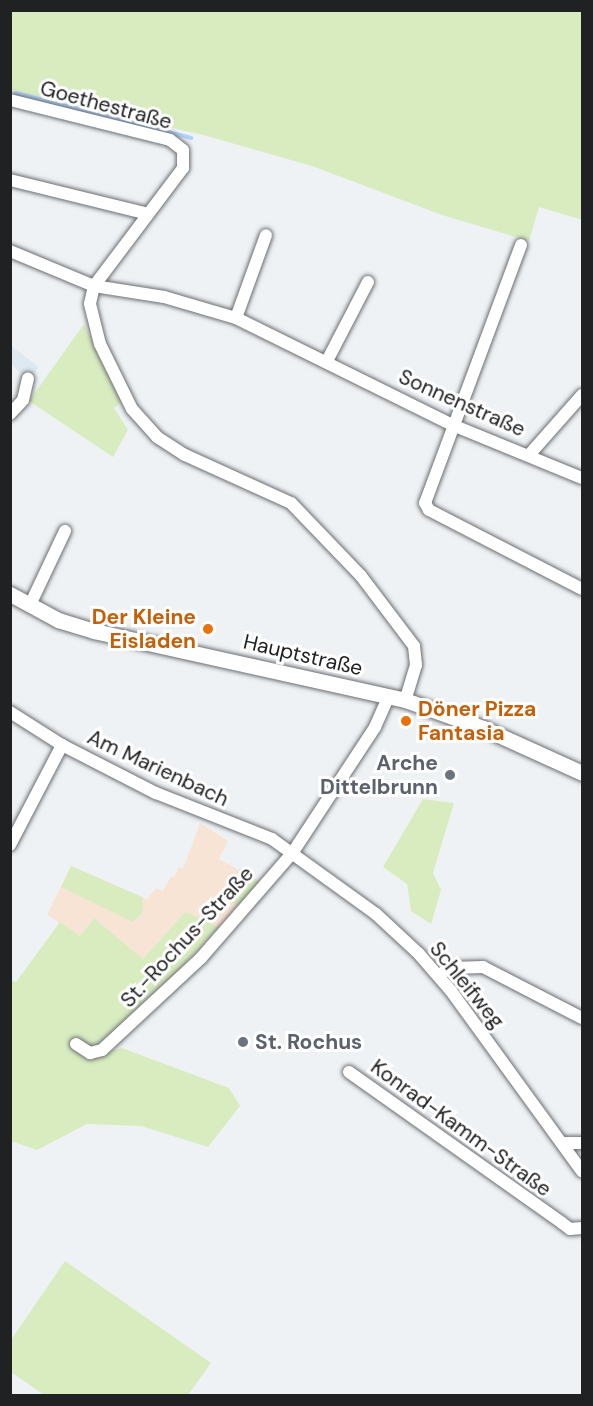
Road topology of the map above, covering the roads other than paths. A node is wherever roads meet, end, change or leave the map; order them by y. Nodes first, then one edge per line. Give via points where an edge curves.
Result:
1 (10, 100) edge
2 (10, 180) edge
3 (148, 214) junction
4 (266, 235) dead end
5 (521, 245) dead end
6 (10, 251) edge
7 (369, 282) dead end
8 (94, 286) junction
9 (236, 318) junction
10 (327, 361) junction
11 (28, 379) dead end
12 (582, 395) edge
13 (10, 414) edge
14 (455, 426) junction
15 (530, 455) junction
16 (582, 478) edge
17 (65, 531) dead end
18 (582, 590) edge
19 (10, 594) edge
20 (30, 605) junction
21 (389, 696) junction
22 (405, 700) junction
23 (10, 712) edge
24 (62, 745) junction
25 (582, 773) edge
26 (10, 845) edge
27 (293, 852) junction
28 (438, 975) junction
29 (582, 1018) edge
30 (76, 1044) dead end
31 (349, 1072) dead end
32 (562, 1143) junction
33 (582, 1143) edge
34 (582, 1171) edge
35 (582, 1228) edge

1 - 3 street, Goethestraße via 180,145 185,156 183,168
2 - 3 street
3 - 8 street
4 - 9 street
5 - 14 street
6 - 8 street, Sonnenstraße
7 - 10 street
8 - 9 street, Sonnenstraße via 164,297
8 - 22 street via 90,304 95,330 140,420 171,447 282,497 317,527 390,611 414,646 416,665
9 - 10 street, Sonnenstraße
10 - 14 street, Sonnenstraße
11 - 13 street via 20,405
12 - 15 street
14 - 15 street, Sonnenstraße
14 - 18 street via 426,494 427,507
15 - 16 street, Sonnenstraße
17 - 20 street
19 - 20 street, Hauptstraße
20 - 21 street, Hauptstraße via 58,620 94,631
21 - 22 street, Hauptstraße
21 - 27 street, St.-Rochus-Straße via 375,727
22 - 25 street, Hauptstraße via 483,728
23 - 24 street, Am Marienbach
24 - 26 street
24 - 27 street, Am Marienbach via 156,793 272,839
27 - 28 street, Schleifweg via 376,914
27 - 30 street, St.-Rochus-Straße via 187,973 136,1021 102,1050 90,1053
28 - 29 street via 452,968 483,966
28 - 32 street, Schleifweg
31 - 35 street, Konrad-Kamm-Straße via 570,1229
32 - 33 street
32 - 34 street, Schleifweg

